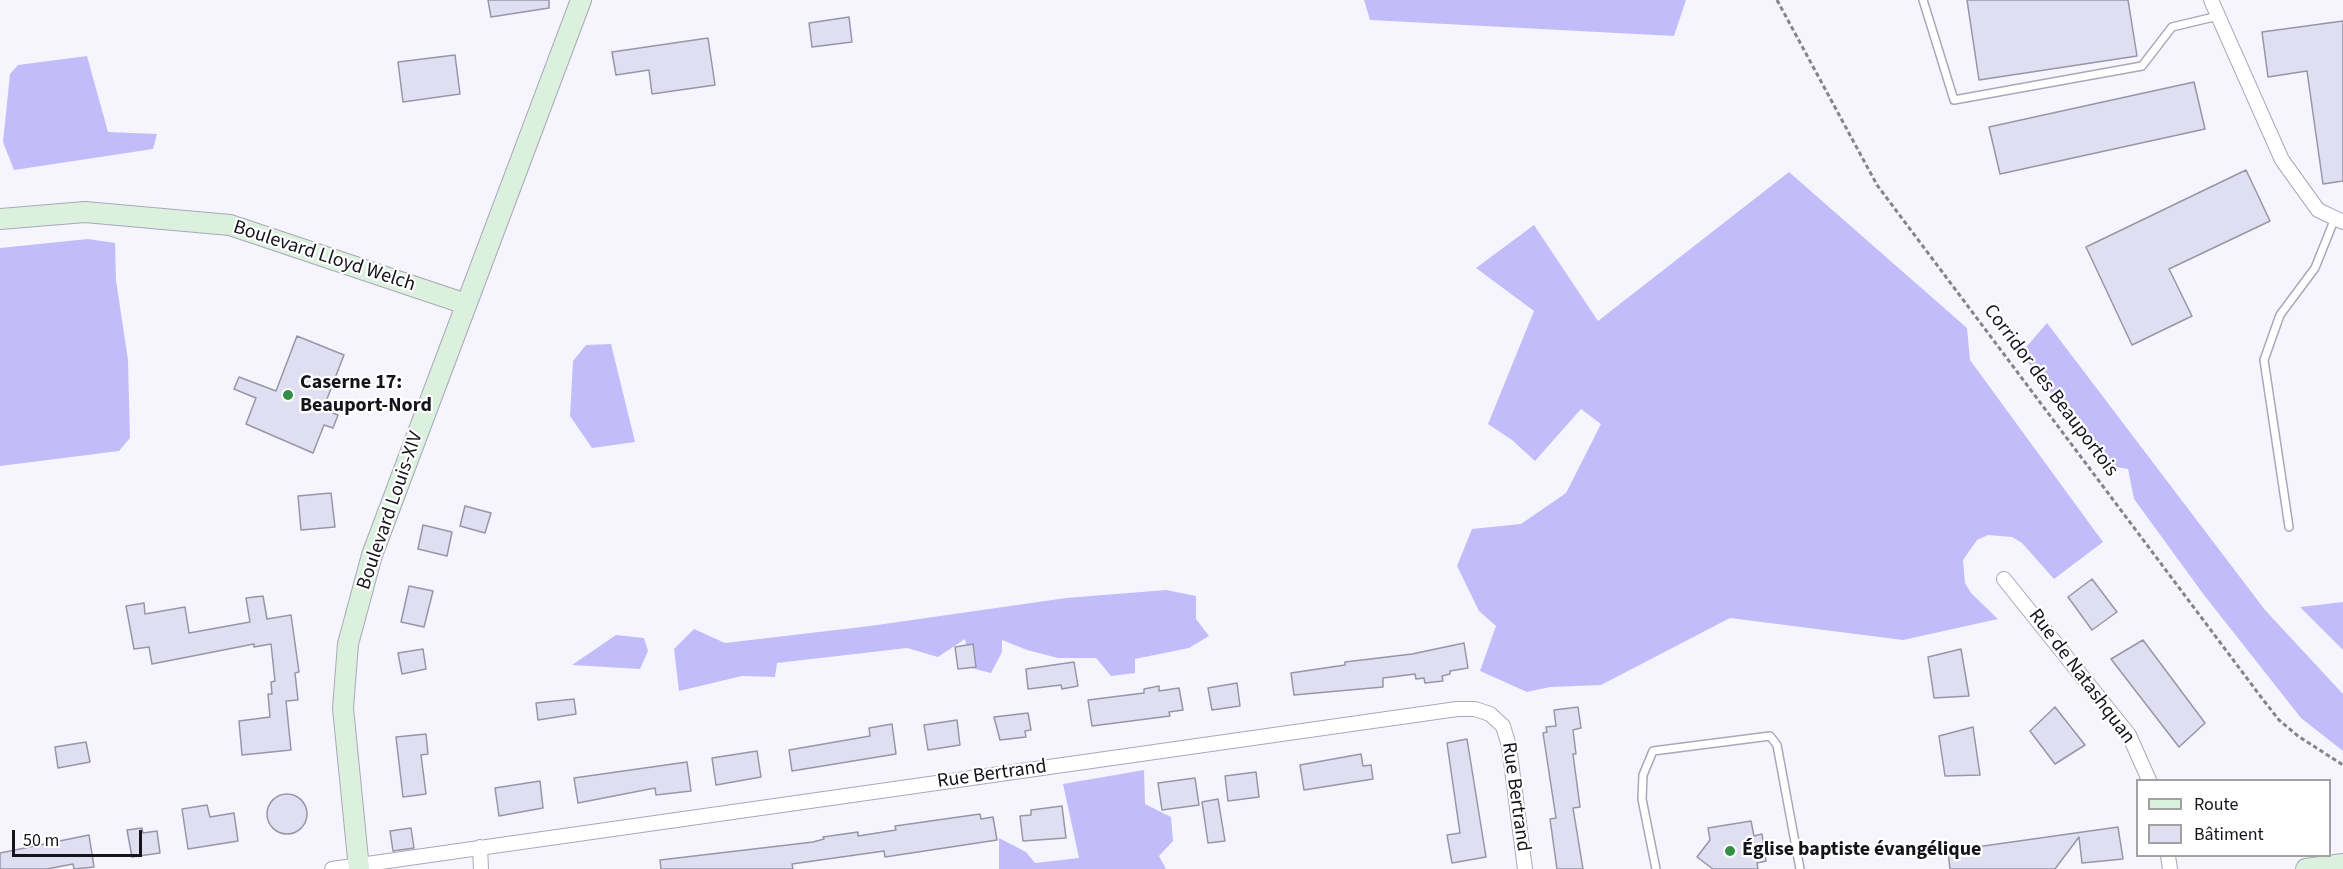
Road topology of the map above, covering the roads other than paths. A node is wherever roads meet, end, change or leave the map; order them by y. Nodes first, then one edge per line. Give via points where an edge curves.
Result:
1 (581, 0) edge
2 (1923, 0) edge
3 (2211, 0) edge
4 (2218, 16) junction
5 (0, 219) edge
6 (2339, 220) edge
7 (466, 304) junction
8 (2289, 527) dead end
9 (2004, 579) dead end
10 (2149, 779) edge
11 (480, 848) junction
12 (2343, 864) edge
13 (359, 867) edge
14 (332, 869) edge
15 (481, 869) edge
16 (1525, 869) edge
17 (1656, 869) edge
18 (1800, 869) edge
19 (2306, 869) edge

1 - 7 main road, Boulevard Louis-XIV
2 - 4 lane via 1954,100 2142,66 2172,27
3 - 4 street
4 - 6 street via 2282,160 2318,210
5 - 7 main road, Boulevard Lloyd Welch via 85,212 230,225
6 - 8 lane via 2315,268 2280,315 2264,360
7 - 13 main road, Boulevard Louis-XIV via 372,555 348,644 343,708
9 - 10 street, Rue de Natashquan via 2129,735
11 - 13 street, Rue Bertrand
11 - 15 street
11 - 16 street, Rue Bertrand via 1475,709 1490,714 1503,726
12 - 19 main road
13 - 14 street, Rue Bertrand
17 - 18 lane via 1642,800 1643,775 1653,751 1770,736 1777,745

